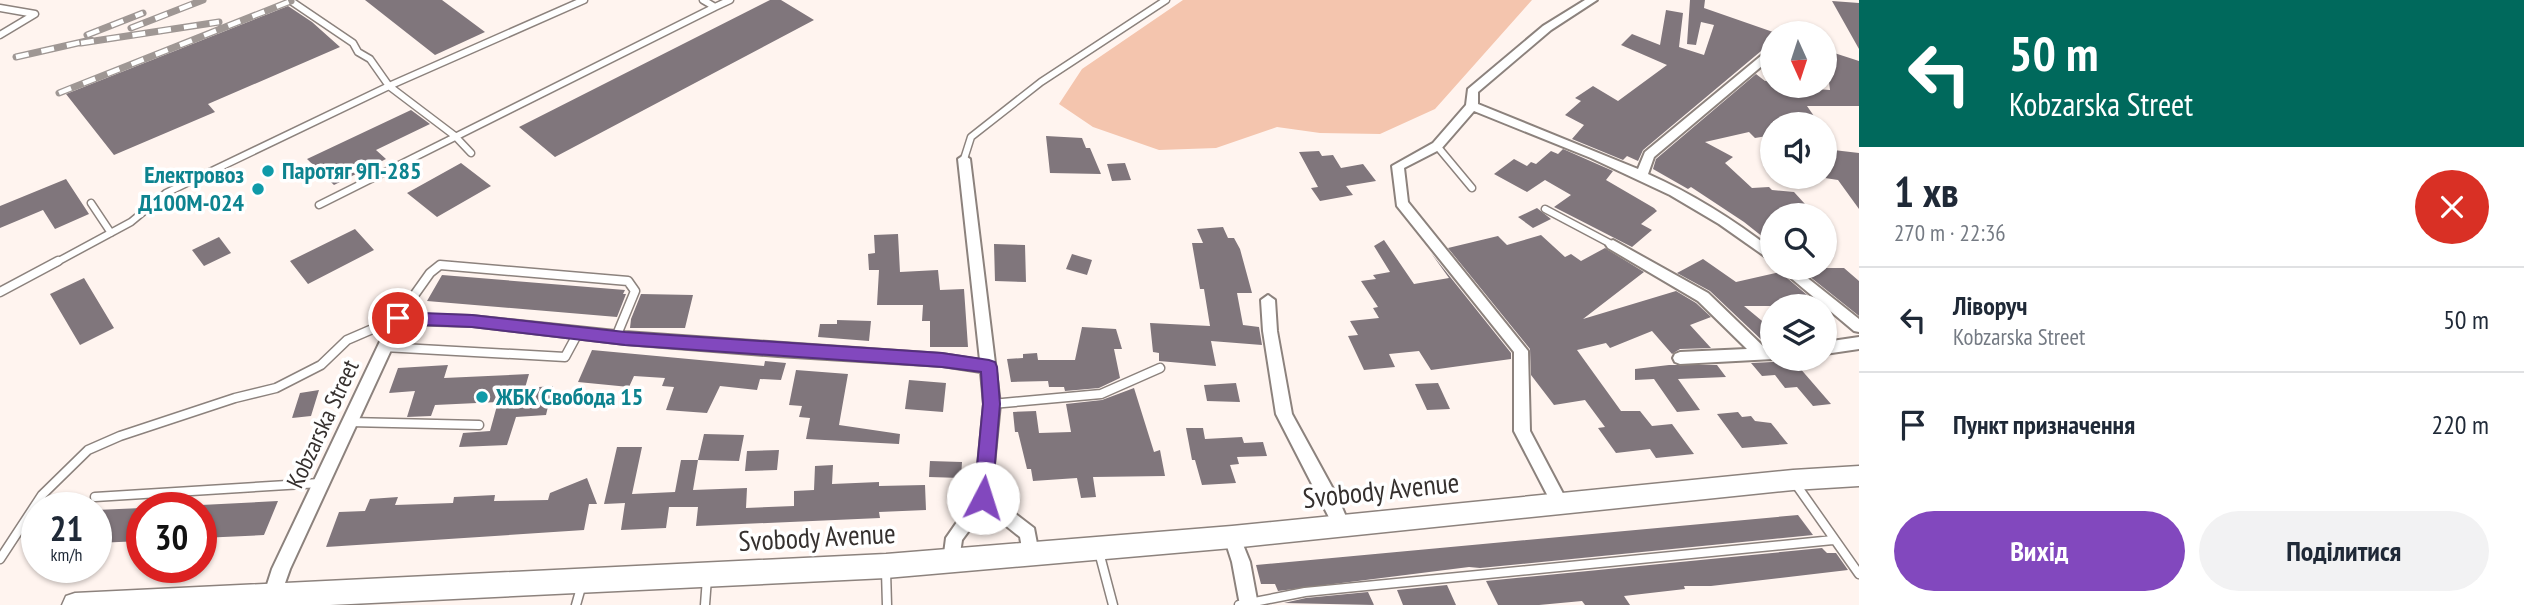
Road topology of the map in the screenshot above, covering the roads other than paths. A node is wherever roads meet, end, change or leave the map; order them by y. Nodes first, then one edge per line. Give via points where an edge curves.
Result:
1 (584, 0) edge
2 (704, 0) edge
3 (730, 0) edge
4 (1166, 0) edge
5 (1592, 0) edge
6 (291, 1) edge
7 (715, 7) junction
8 (0, 8) edge
9 (0, 36) edge
10 (1760, 62) edge
11 (388, 86) junction
12 (1472, 106) junction
13 (455, 136) junction
14 (1437, 146) junction
15 (471, 153) dead end
16 (964, 159) joint
17 (1642, 174) junction
18 (1472, 188) dead end
19 (91, 202) dead end
20 (319, 205) dead end
21 (1545, 209) dead end
22 (111, 233) junction
23 (1613, 245) joint
24 (1760, 247) edge
25 (1801, 280) edge
26 (0, 292) edge
27 (1268, 300) dead end
28 (398, 318) junction
29 (1859, 327) edge
30 (578, 333) junction
31 (616, 337) junction
32 (1859, 343) edge
33 (1760, 346) edge
34 (1837, 346) edge
35 (383, 347) junction
36 (1760, 354) edge
37 (1680, 359) dead end
38 (989, 367) junction
39 (1160, 368) dead end
40 (992, 404) junction
41 (349, 422) junction
42 (479, 425) dead end
43 (1859, 476) edge
44 (1793, 480) junction
45 (321, 483) junction
46 (112, 496) edge
47 (983, 498) junction
48 (1560, 503) junction
49 (1342, 526) junction
50 (1231, 537) junction
51 (1833, 540) junction
52 (1098, 548) junction
53 (1030, 554) junction
54 (0, 559) edge
55 (952, 561) junction
56 (886, 566) junction
57 (1859, 574) edge
58 (708, 575) junction
59 (583, 580) junction
60 (271, 599) edge
61 (75, 605) edge
62 (576, 605) edge
63 (705, 605) edge
64 (887, 605) edge
65 (1113, 605) edge
66 (1245, 605) edge

1 - 11 lane
2 - 7 lane
3 - 7 lane
4 - 16 lane via 1041,82 971,137
5 - 12 street via 1547,28 1472,91
6 - 11 lane via 353,43
7 - 13 lane
8 - 9 lane via 35,14
10 - 17 street via 1649,155
11 - 13 lane
11 - 22 lane via 166,193
12 - 14 street
12 - 17 street
13 - 15 lane
13 - 20 lane
14 - 18 lane
14 - 48 street via 1398,166 1402,203 1521,351 1522,431
16 - 38 street
17 - 24 street via 1690,198
19 - 22 lane
21 - 23 lane
22 - 26 lane
23 - 33 street via 1703,297
25 - 29 street
27 - 49 street via 1284,414
28 - 30 street
28 - 31 lane via 440,265 628,281 635,291
28 - 35 street, Kobzarska Street
28 - 54 lane via 347,340 321,365 276,387 88,450 42,495
30 - 31 street
30 - 35 lane via 565,357
31 - 38 street
32 - 34 street
35 - 41 street, Kobzarska Street
36 - 37 street
38 - 40 street
39 - 40 lane via 1101,394
40 - 47 street
41 - 42 lane
41 - 45 street, Kobzarska Street
43 - 44 main road, Svobody Avenue
44 - 48 main road, Svobody Avenue
44 - 51 lane
45 - 46 lane
45 - 60 street, Kobzarska Street
47 - 53 street via 1028,533
47 - 55 street via 954,538
48 - 49 main road, Svobody Avenue
49 - 50 main road, Svobody Avenue
50 - 52 main road, Svobody Avenue
50 - 66 street via 1241,562
51 - 57 lane
51 - 66 lane via 1305,592
52 - 53 main road, Svobody Avenue
52 - 65 lane
53 - 55 main road, Svobody Avenue
55 - 56 main road, Svobody Avenue
56 - 58 main road, Svobody Avenue
56 - 64 lane
58 - 59 main road, Svobody Avenue
58 - 63 lane
59 - 60 main road, Svobody Avenue
59 - 62 lane
60 - 61 main road, Svobody Avenue

